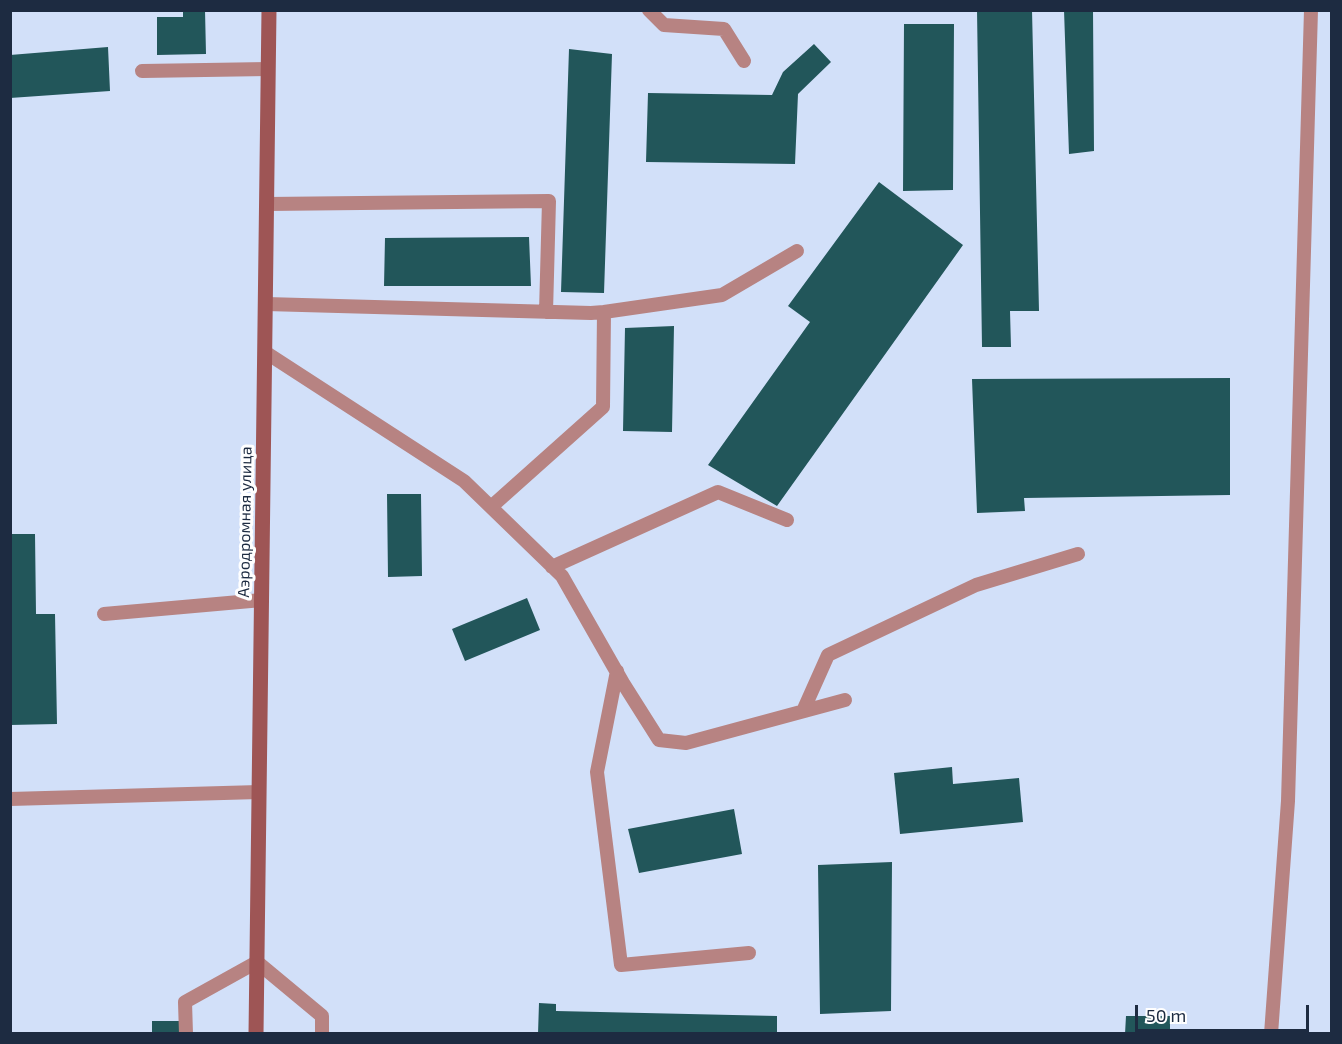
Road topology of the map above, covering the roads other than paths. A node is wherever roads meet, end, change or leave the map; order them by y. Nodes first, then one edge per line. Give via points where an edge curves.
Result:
1 (269, 10) edge
2 (649, 10) edge
3 (1311, 10) edge
4 (744, 61) dead end
5 (268, 69) junction
6 (142, 71) dead end
7 (267, 204) junction
8 (797, 251) dead end
9 (266, 304) junction
10 (546, 312) junction
11 (604, 312) junction
12 (265, 352) junction
13 (491, 507) junction
14 (787, 520) dead end
15 (1078, 554) dead end
16 (552, 567) junction
17 (262, 600) junction
18 (104, 614) dead end
19 (617, 671) junction
20 (845, 700) dead end
21 (803, 711) junction
22 (259, 792) junction
23 (10, 799) edge
24 (749, 953) dead end
25 (257, 962) junction
26 (186, 1034) edge
27 (256, 1034) edge
28 (322, 1034) edge
29 (1271, 1034) edge

1 - 5 street, Аэродромная улица
2 - 4 lane via 664,25 724,29
3 - 29 lane via 1288,801
5 - 6 lane
5 - 7 street, Аэродромная улица
7 - 9 street, Аэродромная улица
7 - 10 lane via 549,201
8 - 11 lane via 722,295
9 - 10 lane
9 - 12 street, Аэродромная улица
10 - 11 lane
11 - 13 lane via 603,407
12 - 13 lane via 465,481
12 - 17 street, Аэродромная улица
13 - 16 lane
14 - 16 lane via 718,492
15 - 21 lane via 976,585 828,655
16 - 19 lane via 562,576
17 - 18 lane
17 - 22 street, Аэродромная улица
19 - 21 lane via 659,740 686,743
19 - 24 lane via 597,772 621,965
20 - 21 lane
22 - 23 lane
22 - 25 street, Аэродромная улица
25 - 26 lane via 185,1002
25 - 27 street, Аэродромная улица
25 - 28 lane via 322,1016

